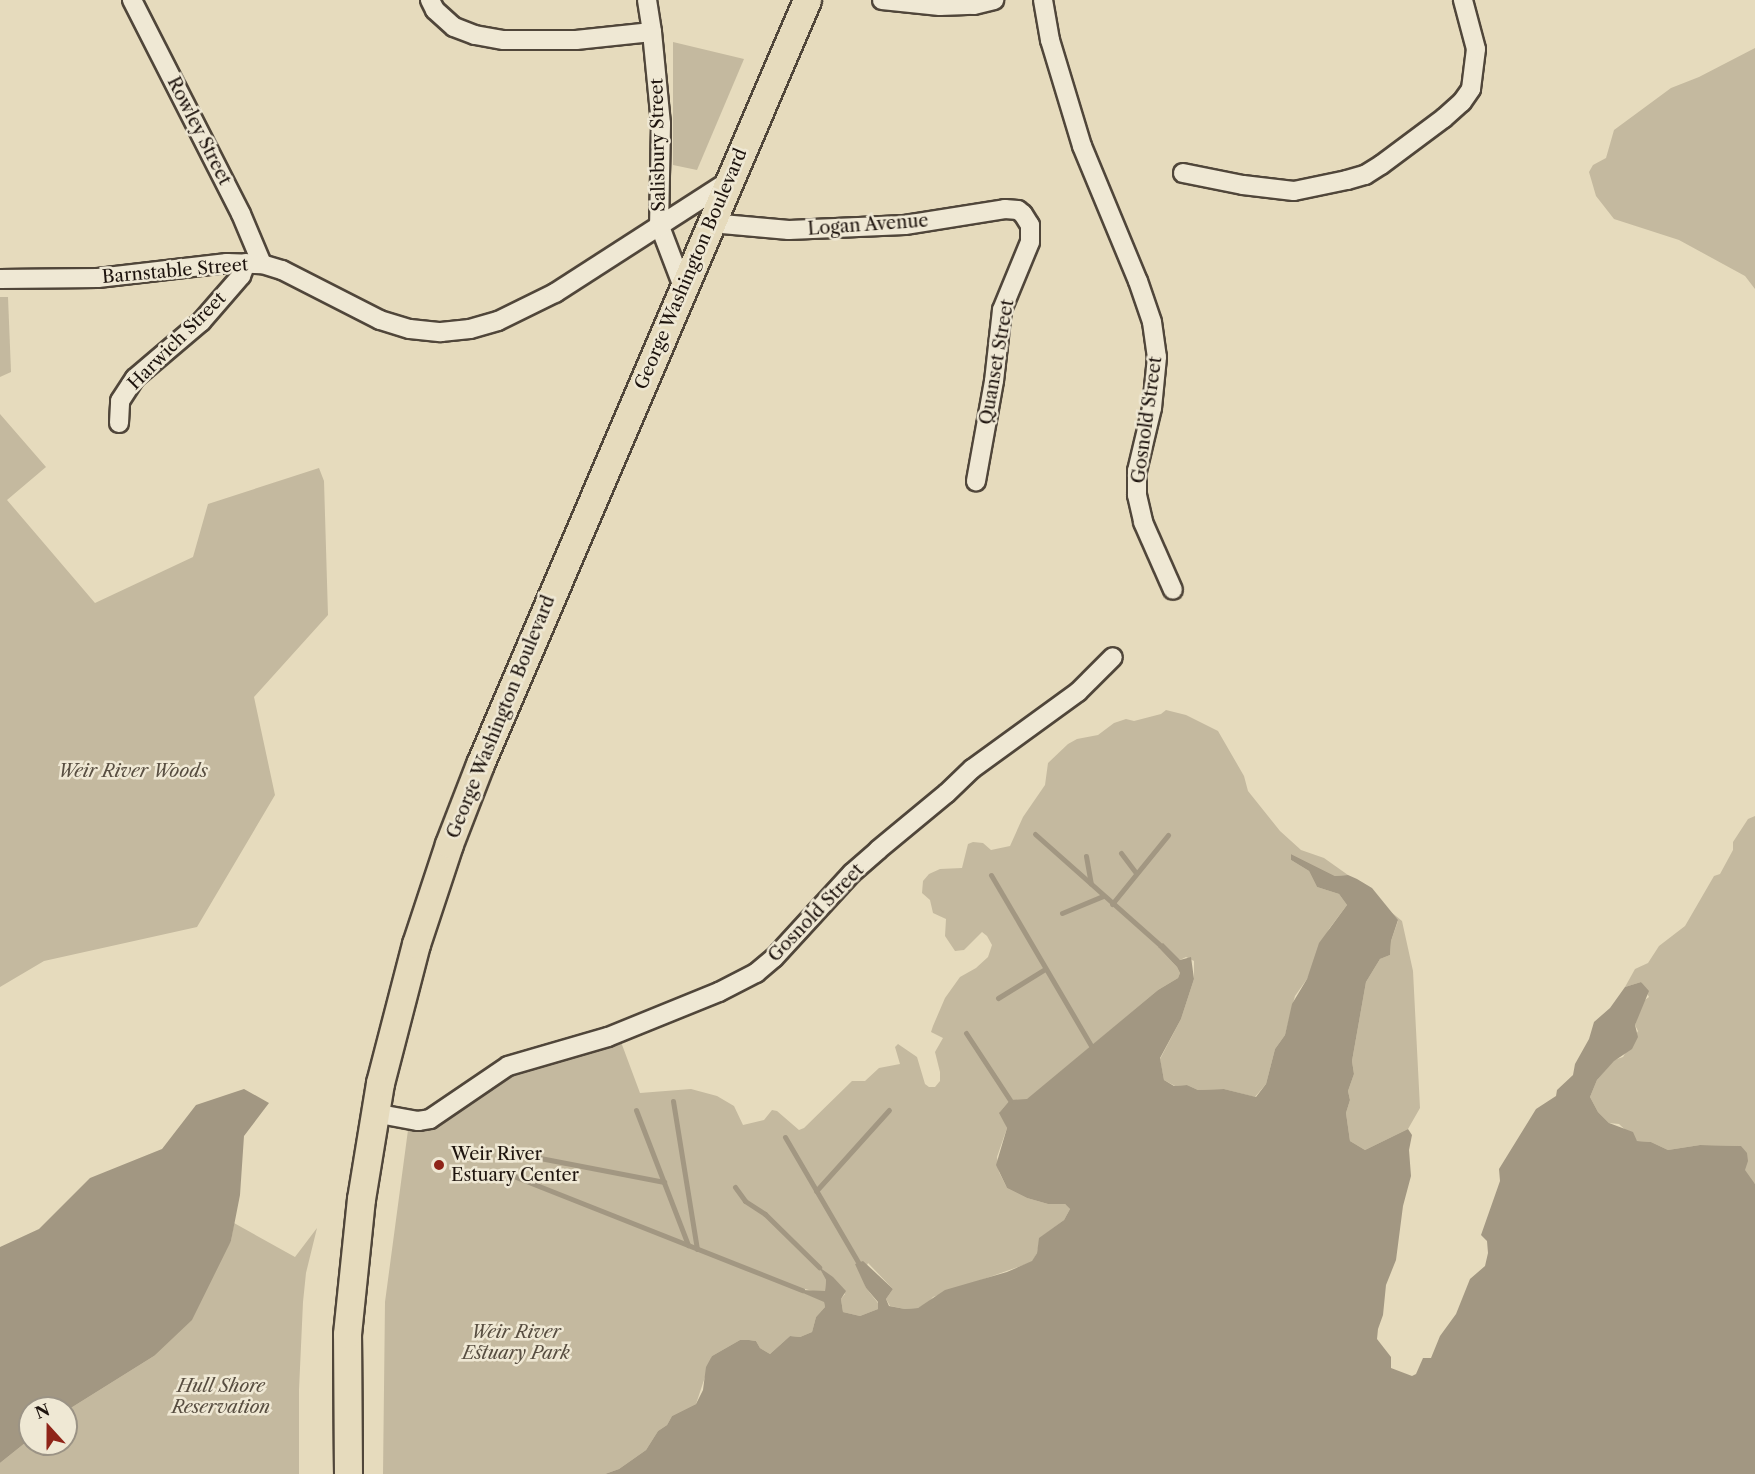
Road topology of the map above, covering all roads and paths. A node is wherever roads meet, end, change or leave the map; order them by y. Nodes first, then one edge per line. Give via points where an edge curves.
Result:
1 (132, 0) edge
2 (430, 0) edge
3 (646, 0) edge
4 (807, 0) edge
5 (882, 0) edge
6 (994, 0) edge
7 (1043, 0) edge
8 (1463, 0) edge
9 (652, 32) junction
10 (1183, 173) dead end
11 (728, 182) junction
12 (1023, 213) joint
13 (711, 223) junction
14 (659, 224) junction
15 (254, 264) junction
16 (0, 279) edge
17 (683, 287) junction
18 (119, 423) dead end
19 (976, 481) dead end
20 (1173, 590) dead end
21 (1113, 657) dead end
22 (374, 1113) junction
23 (348, 1474) edge

1 - 15 street, Rowley Street via 241,214
2 - 9 street via 454,27 504,40 576,40
3 - 9 street, Salisbury Street
4 - 11 main road, George Washington Boulevard
5 - 6 street via 940,6
7 - 20 street, Gosnold Street via 1050,40 1082,146 1152,322 1157,357 1152,408 1137,471 1137,495 1143,522
8 - 10 street via 1476,49 1471,89 1444,118 1365,175 1294,191
9 - 14 street, Salisbury Street via 661,124
11 - 13 main road, George Washington Boulevard
11 - 14 street, Barnstable Street
12 - 13 street, Logan Avenue via 1005,209 905,225 789,230
12 - 19 street, Quanset Street via 1030,225 1030,242 1002,310
13 - 17 main road, George Washington Boulevard
14 - 15 street, Barnstable Street via 528,308 470,329 441,332 410,330 380,320 282,270
14 - 17 street, Salisbury Street
15 - 16 street, Barnstable Street via 98,278
15 - 18 street, Harwich Street via 201,322 135,378 120,401
17 - 22 main road, George Washington Boulevard via 461,812 406,977
21 - 22 street, Gosnold Street via 1078,692 972,769 878,850 756,973 608,1037 508,1066 430,1119 418,1121
22 - 23 main road, George Washington Boulevard via 349,1299

